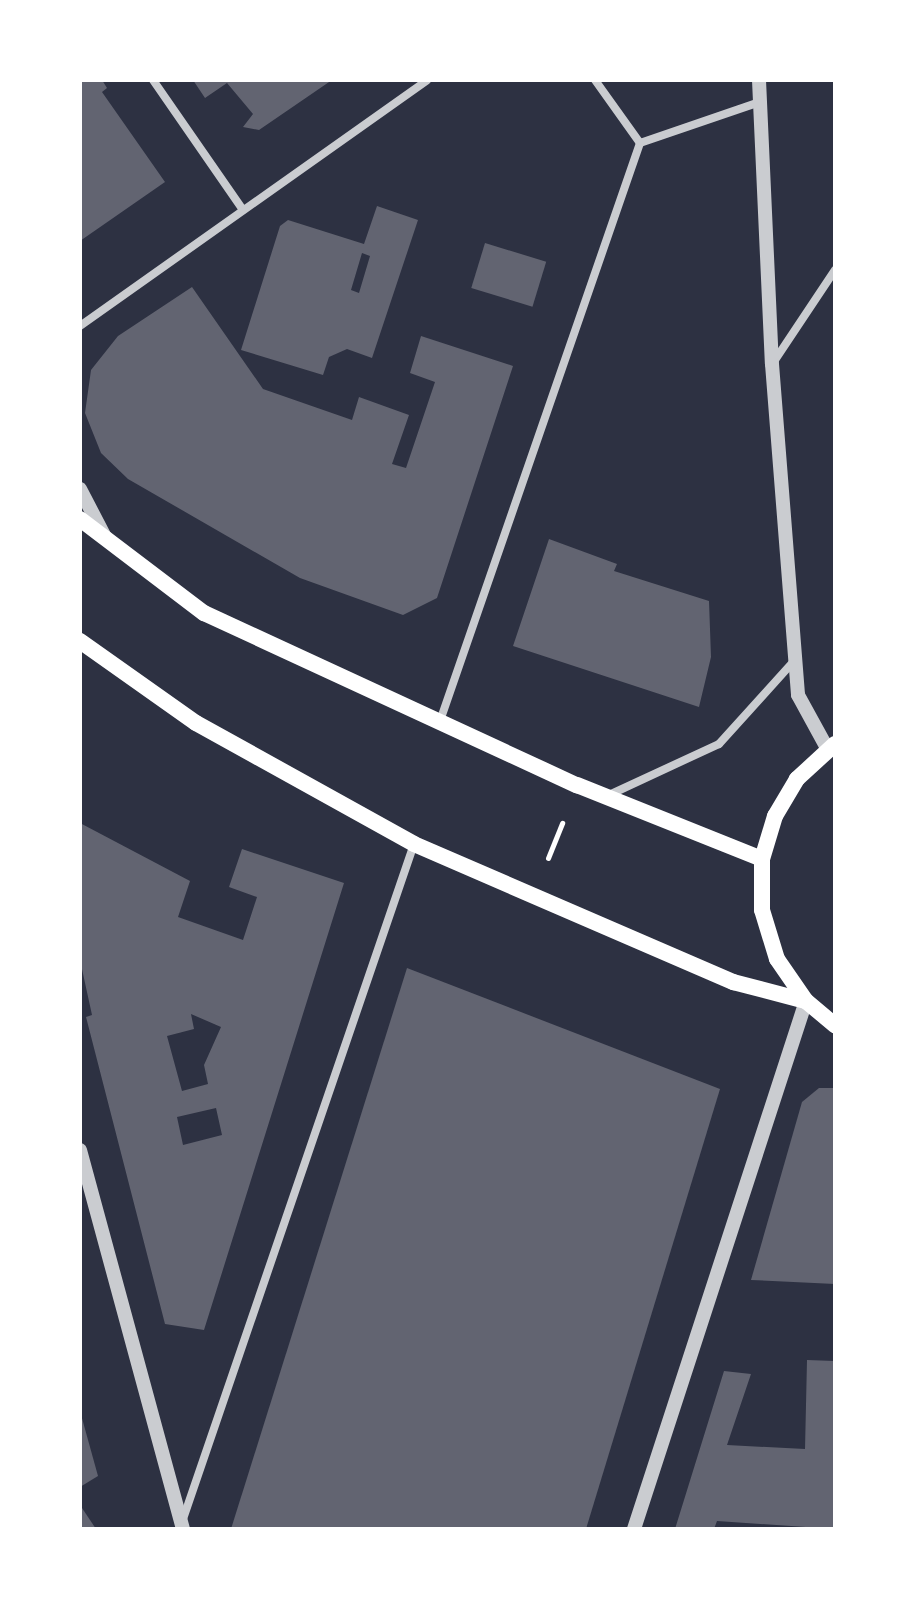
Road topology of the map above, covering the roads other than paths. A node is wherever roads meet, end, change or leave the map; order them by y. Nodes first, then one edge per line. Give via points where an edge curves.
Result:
1 (153, 80) edge
2 (427, 80) edge
3 (595, 80) edge
4 (759, 80) edge
5 (760, 102) junction
6 (640, 143) junction
7 (243, 210) junction
8 (835, 270) edge
9 (80, 326) edge
10 (772, 364) junction
11 (80, 489) edge
12 (80, 519) edge
13 (107, 539) junction
14 (80, 641) edge
15 (795, 660) junction
16 (440, 721) junction
17 (831, 746) edge
18 (606, 796) junction
19 (414, 844) junction
20 (762, 859) junction
21 (806, 1001) junction
22 (835, 1025) edge
23 (80, 1150) edge
24 (182, 1526) edge
25 (634, 1529) edge

1 - 7 street
2 - 7 street
3 - 6 street
4 - 5 street
5 - 6 street
5 - 10 street
6 - 16 street
7 - 9 street
8 - 10 street
10 - 15 street
11 - 13 street
12 - 13 main road
13 - 16 main road via 204,613
14 - 19 main road via 196,723
15 - 17 street via 798,695
15 - 18 street via 719,744
16 - 18 main road
17 - 20 main road via 797,779 775,816
18 - 20 main road
19 - 21 main road via 733,982
19 - 24 street
20 - 21 main road via 762,910 777,959
21 - 22 main road
21 - 25 street
23 - 24 street

